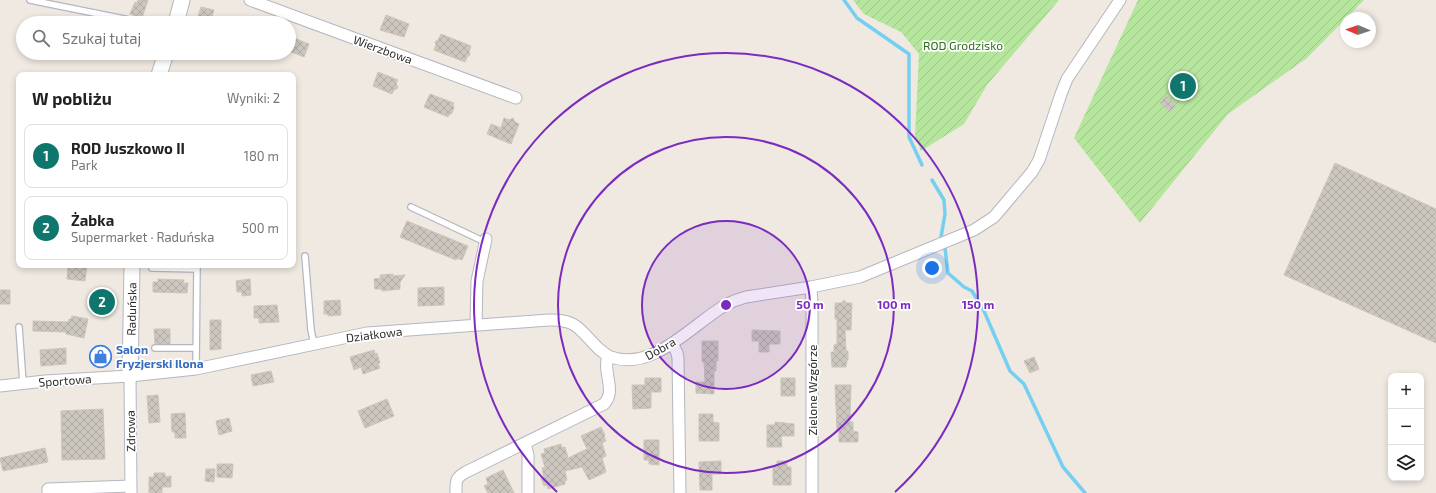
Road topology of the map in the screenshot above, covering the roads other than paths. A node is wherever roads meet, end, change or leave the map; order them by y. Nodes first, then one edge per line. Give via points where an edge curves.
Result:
1 (30, 0) edge
2 (182, 0) edge
3 (250, 0) edge
4 (1120, 0) edge
5 (109, 16) edge
6 (178, 16) edge
7 (293, 16) edge
8 (296, 17) edge
9 (164, 60) edge
10 (160, 72) edge
11 (516, 98) dead end
12 (411, 207) dead end
13 (485, 241) joint
14 (305, 256) dead end
15 (132, 268) edge
16 (197, 268) edge
17 (811, 287) junction
18 (476, 325) junction
19 (19, 327) dead end
20 (672, 343) junction
21 (314, 344) junction
22 (155, 348) dead end
23 (196, 348) junction
24 (608, 356) junction
25 (196, 369) junction
26 (130, 376) junction
27 (23, 383) junction
28 (0, 386) edge
29 (525, 443) junction
30 (131, 490) edge
31 (48, 493) edge
32 (456, 493) edge
33 (528, 493) edge
34 (680, 493) edge
35 (812, 493) edge

1 - 5 lane
2 - 6 street
3 - 7 street, Wierzbowa
4 - 17 street, Dobra via 1067,79 1039,160 994,217 974,230 860,277
8 - 11 street, Wierzbowa
9 - 10 street
12 - 13 lane
13 - 18 street via 477,281
14 - 21 lane
15 - 26 street, Raduńska
16 - 23 lane
17 - 20 street, Dobra via 737,300 723,306
17 - 35 street, Zielone Wzgórze
18 - 21 street, Działkowa via 368,333
18 - 24 street, Działkowa via 565,321 575,324
19 - 27 lane
20 - 24 street, Dobra via 639,360
20 - 34 street via 678,358
21 - 25 street, Działkowa
22 - 23 lane
23 - 25 lane
24 - 29 street via 608,401
25 - 26 street, Działkowa
26 - 27 street, Sportowa
26 - 30 street, Zdrowa
27 - 28 street, Sportowa
29 - 32 street via 459,476
29 - 33 street via 528,455
30 - 31 street, Zdrowa via 48,489

